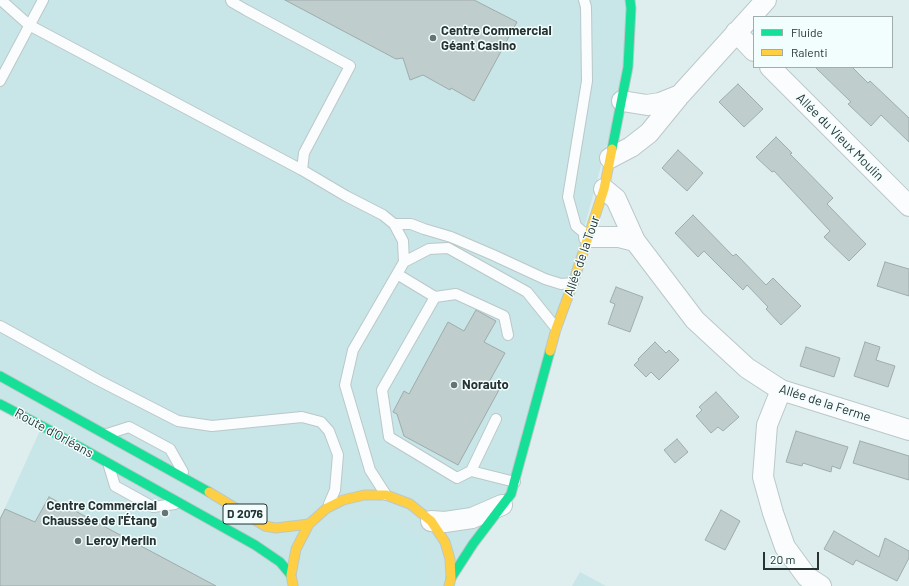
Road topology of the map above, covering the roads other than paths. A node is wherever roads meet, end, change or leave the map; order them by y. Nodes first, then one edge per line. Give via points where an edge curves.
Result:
1 (0, 0) edge
2 (42, 0) edge
3 (231, 0) edge
4 (584, 0) edge
5 (630, 0) edge
6 (766, 0) edge
7 (29, 25) junction
8 (736, 32) junction
9 (753, 50) edge
10 (771, 68) edge
11 (0, 81) edge
12 (680, 95) junction
13 (622, 100) junction
14 (610, 158) junction
15 (302, 170) junction
16 (604, 189) junction
17 (909, 206) edge
18 (394, 224) junction
19 (589, 236) junction
20 (635, 241) junction
21 (404, 262) junction
22 (397, 274) junction
23 (573, 283) junction
24 (435, 297) junction
25 (0, 326) edge
26 (556, 328) junction
27 (508, 335) dead end
28 (0, 376) edge
29 (781, 390) junction
30 (0, 404) edge
31 (496, 419) dead end
32 (909, 430) edge
33 (106, 434) junction
34 (108, 462) junction
35 (471, 471) junction
36 (187, 479) junction
37 (515, 482) junction
38 (386, 496) junction
39 (179, 503) junction
40 (502, 505) junction
41 (327, 508) junction
42 (431, 521) junction
43 (309, 524) junction
44 (291, 575) junction
45 (450, 582) edge
46 (293, 586) edge
47 (821, 586) edge

1 - 7 lane
2 - 7 lane
3 - 15 lane via 350,66 304,153
4 - 19 lane via 587,81 568,197 576,226
5 - 13 main road, Allée de la Tour via 628,67
6 - 8 street
7 - 11 lane
7 - 15 lane
8 - 9 street
8 - 12 street
10 - 17 street, Allée du Vieux Moulin
12 - 13 street via 647,105
12 - 14 street via 649,133 631,147
13 - 14 main road, Allée de la Tour
14 - 16 main road, Allée de la Tour
15 - 18 lane via 383,215
16 - 19 main road, Allée de la Tour
16 - 20 street, Allée de la Ferme via 616,199
18 - 21 lane via 403,241
18 - 23 lane via 411,224 452,238 545,279 561,284
19 - 20 street via 619,237
19 - 23 main road, Allée de la Tour
20 - 29 street, Allée de la Ferme via 695,320 747,368
21 - 22 lane
21 - 26 lane via 429,249 448,248 527,292
22 - 24 lane
22 - 38 lane via 353,350 345,385 370,470
23 - 26 main road, Allée de la Tour
24 - 27 lane via 456,294 504,316
24 - 35 lane via 382,390 389,436 457,478
25 - 41 lane via 178,421 212,426 302,417 321,422 329,431 338,455 335,490
26 - 37 main road, Allée de la Tour
28 - 33 main road, Route d'Orléans / D 2076
29 - 32 street, Allée de la Ferme
29 - 47 street via 767,425 763,477 785,547 807,577
30 - 34 main road, Route d'Orléans / D 2076
31 - 35 lane
33 - 36 main road, Route d'Orléans / D 2076
33 - 36 lane, Route d'Orléans via 129,427 170,449
34 - 39 main road, Route d'Orléans / D 2076
34 - 39 lane, Route d'Orléans via 116,486 153,507
35 - 37 lane
36 - 43 main road, Route d'Orléans / D 2076 via 266,526 276,528
37 - 40 main road, Allée de la Tour via 511,494
38 - 41 main road via 364,495 343,500
38 - 42 main road via 410,504
39 - 44 main road, Route d'Orléans / D 2076 via 255,545 280,562
40 - 42 street via 472,518 445,522
40 - 45 main road, Allée de la Tour via 470,547
41 - 43 main road
42 - 45 main road via 445,542 450,559
43 - 44 main road via 296,549
44 - 46 main road

